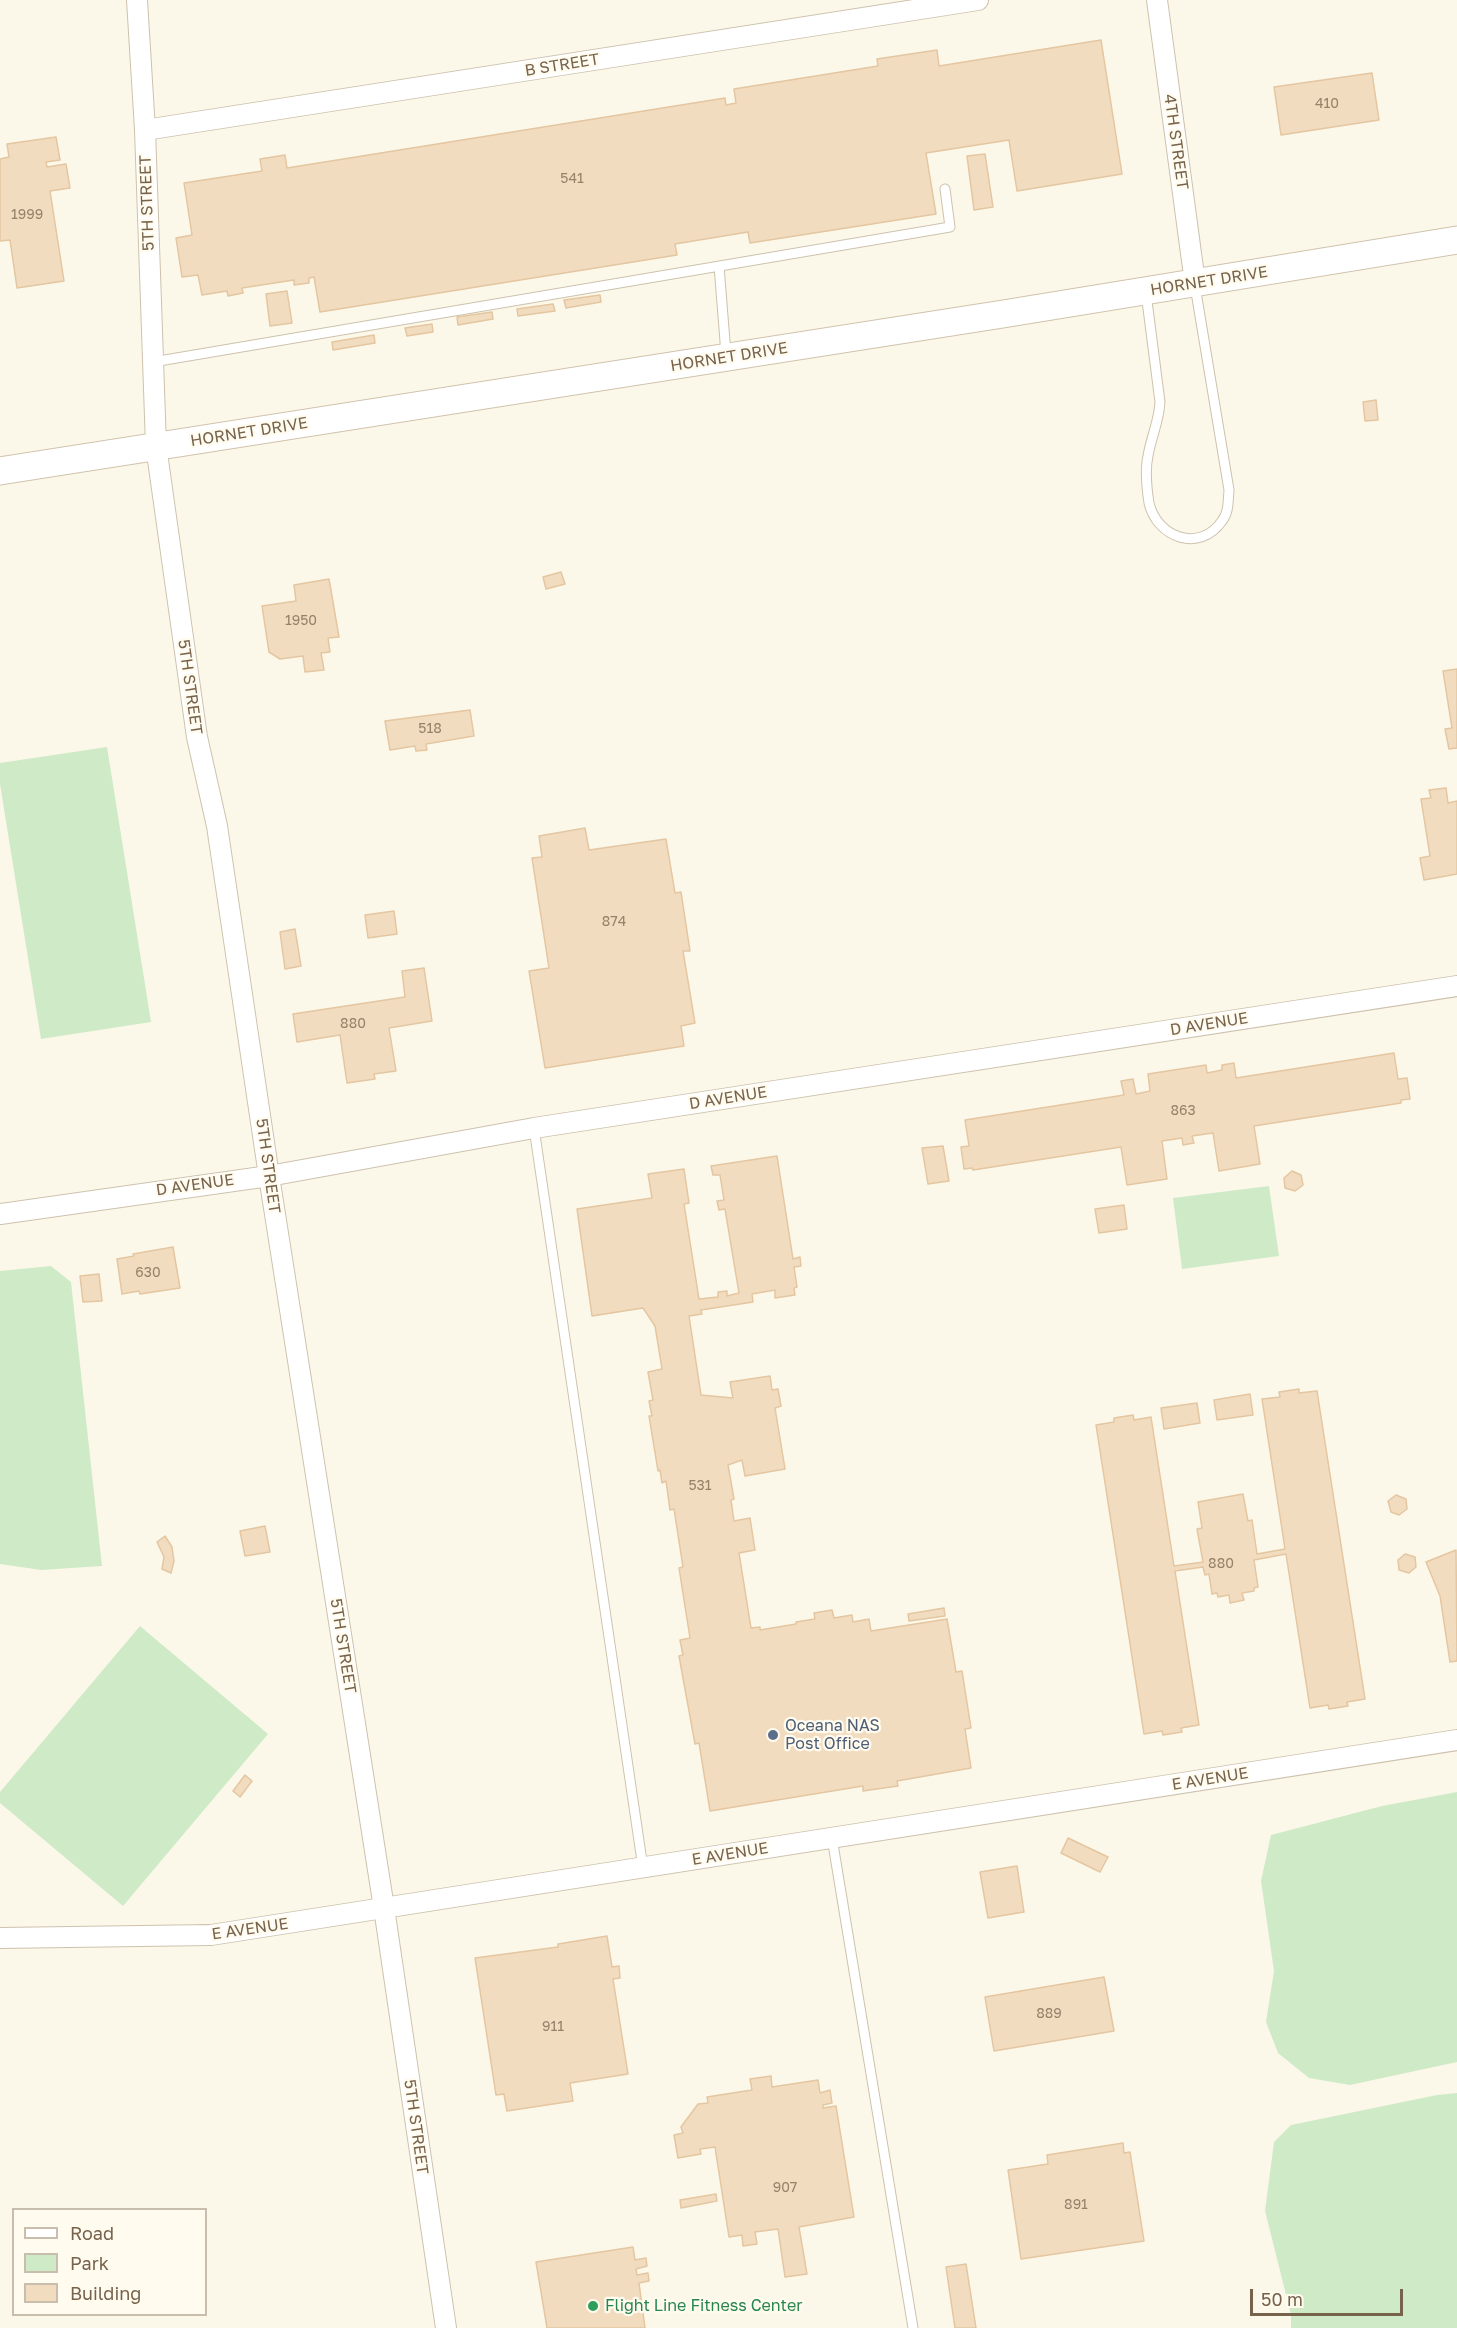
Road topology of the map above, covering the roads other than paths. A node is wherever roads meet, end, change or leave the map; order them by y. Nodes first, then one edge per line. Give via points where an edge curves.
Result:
1 (137, 0) edge
2 (978, 0) edge
3 (1157, 0) edge
4 (145, 130) junction
5 (945, 189) dead end
6 (1457, 240) edge
7 (719, 267) junction
8 (1195, 283) junction
9 (1146, 291) junction
10 (727, 357) junction
11 (153, 362) junction
12 (156, 446) junction
13 (0, 471) edge
14 (1457, 986) edge
15 (534, 1128) junction
16 (269, 1176) junction
17 (0, 1214) edge
18 (1457, 1740) edge
19 (832, 1838) junction
20 (643, 1868) junction
21 (384, 1908) junction
22 (0, 1938) edge
23 (446, 2328) edge
24 (913, 2328) edge

1 - 4 street, 5TH STREET
2 - 4 street, B STREET
3 - 8 street, 4TH STREET
4 - 11 street, 5TH STREET
5 - 7 lane via 950,227
6 - 8 main road, HORNET DRIVE
7 - 10 lane
7 - 11 lane
8 - 9 main road, HORNET DRIVE
8 - 9 lane via 1229,490 1223,520 1211,534 1193,541 1166,530 1149,503 1147,458 1160,402
9 - 10 main road, HORNET DRIVE
10 - 12 main road, HORNET DRIVE
11 - 12 street, 5TH STREET
12 - 13 main road, HORNET DRIVE
12 - 16 street, 5TH STREET via 197,737 217,826
14 - 15 street, D AVENUE
15 - 16 street, D AVENUE
15 - 20 lane
16 - 17 street, D AVENUE
16 - 21 street, 5TH STREET
18 - 19 street, E AVENUE
19 - 20 street, E AVENUE
19 - 24 lane
20 - 21 street, E AVENUE
21 - 22 street, E AVENUE via 211,1935
21 - 23 street, 5TH STREET

